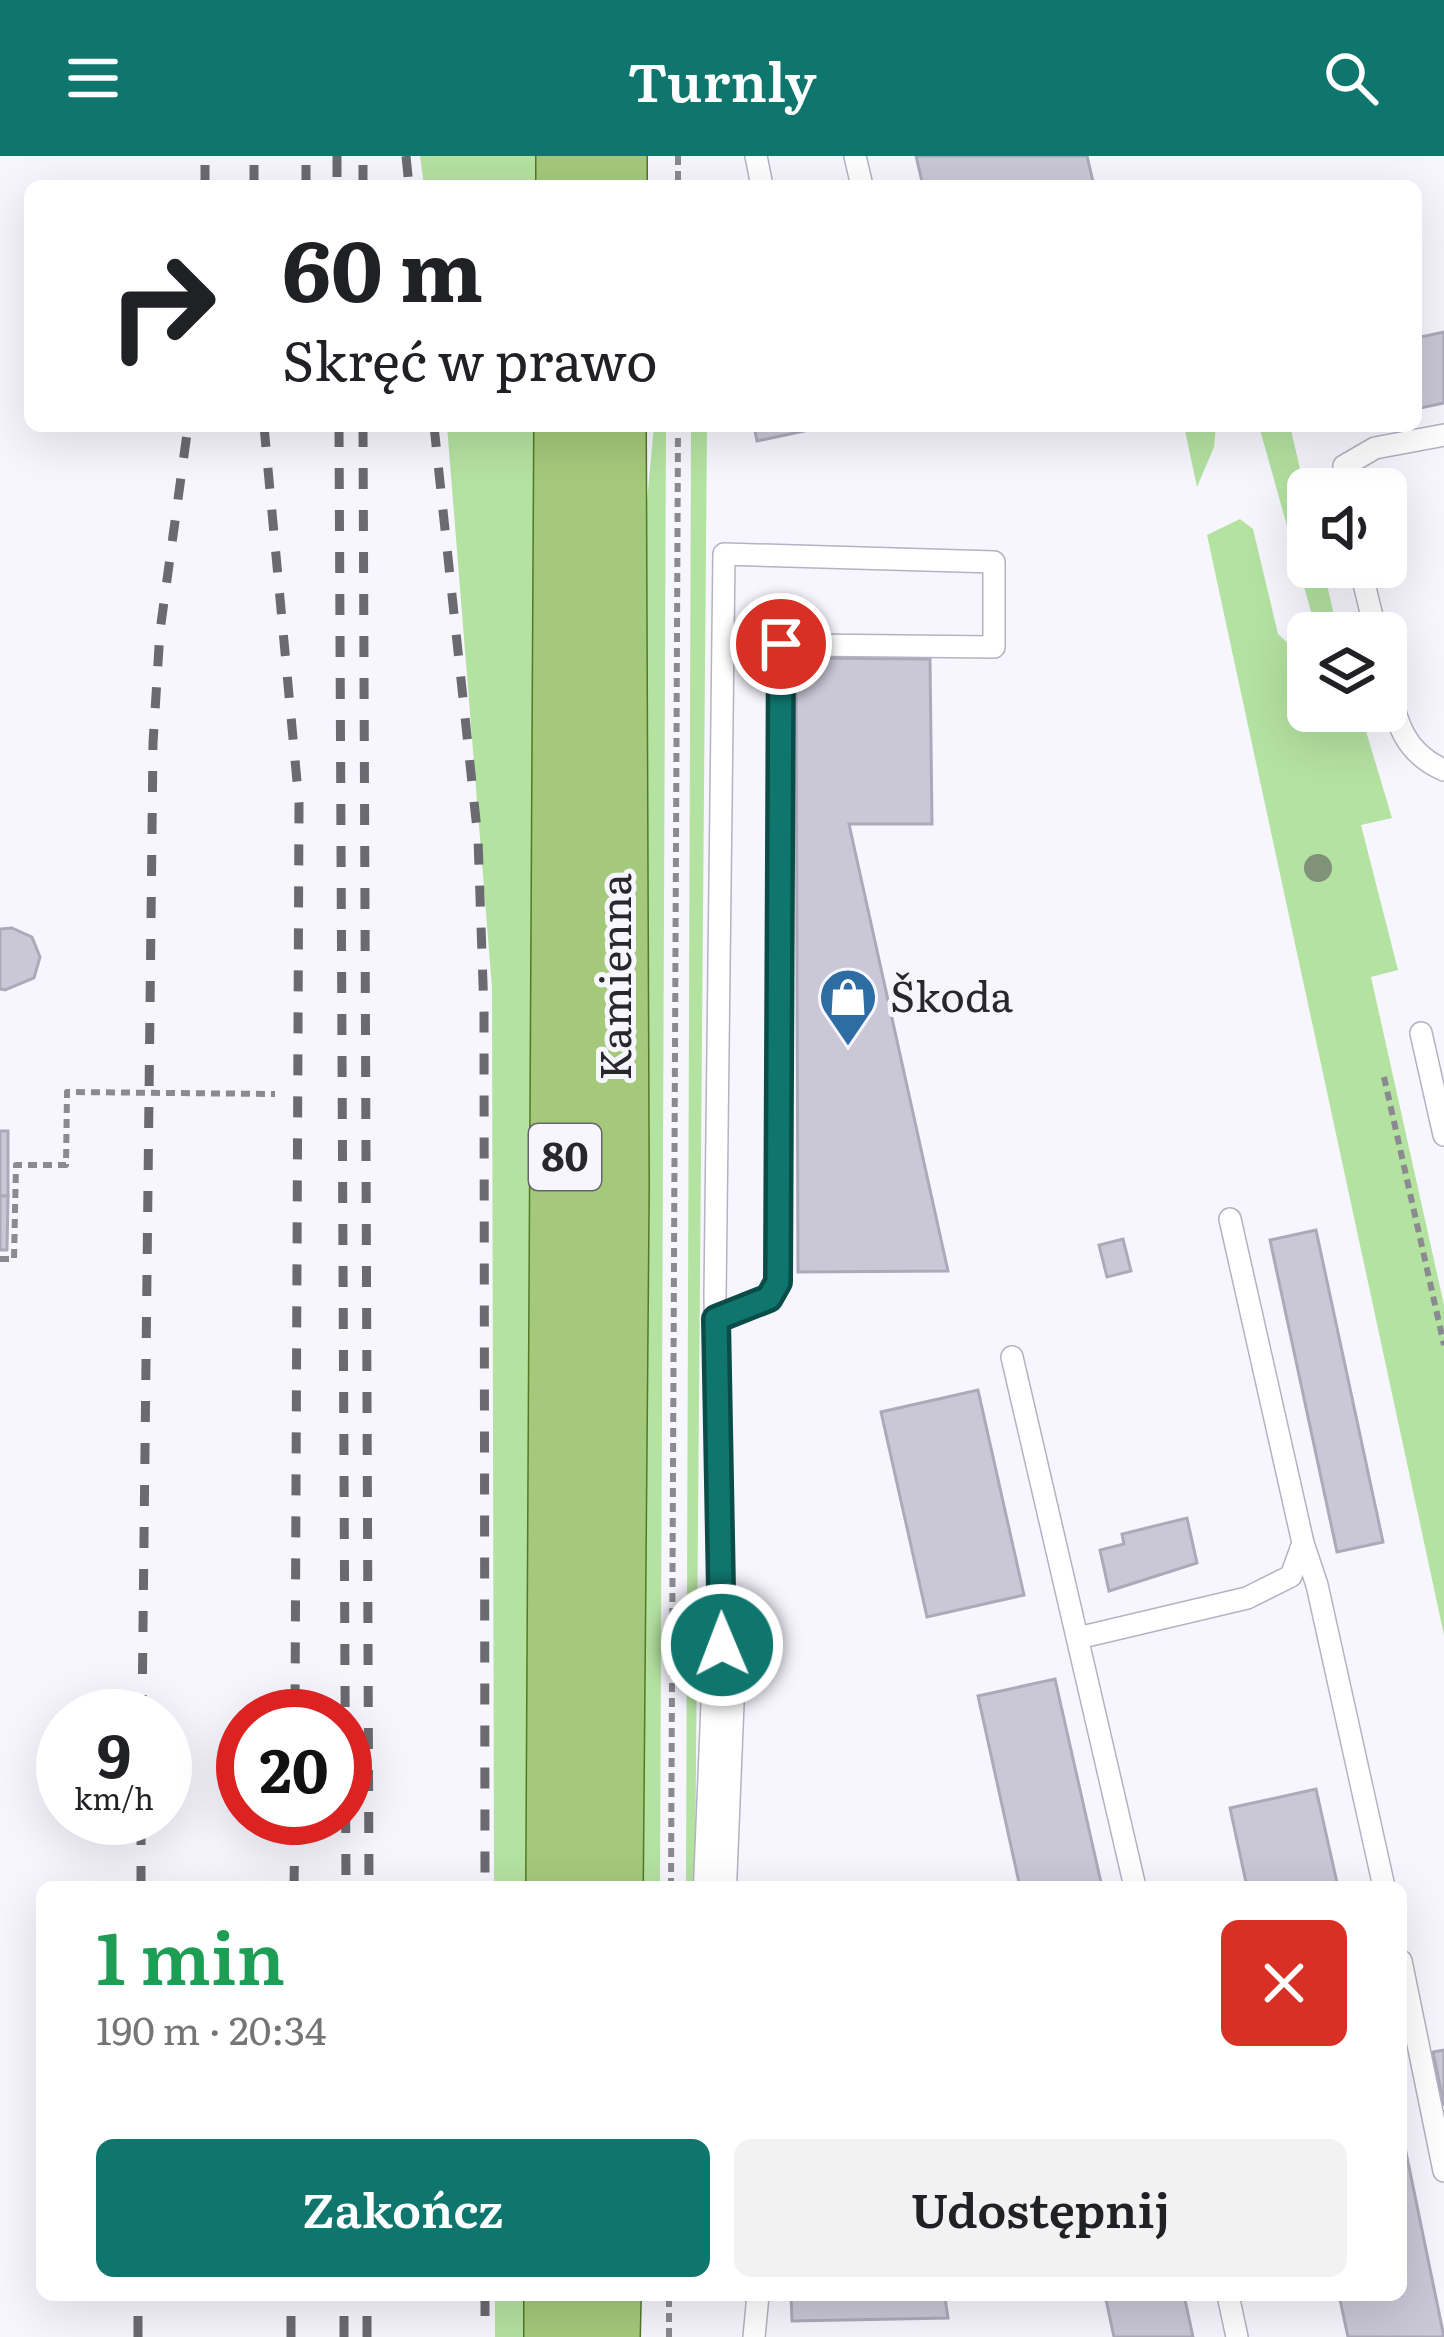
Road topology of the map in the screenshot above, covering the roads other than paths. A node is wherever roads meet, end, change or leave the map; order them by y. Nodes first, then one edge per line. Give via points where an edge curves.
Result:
1 (566, 432) edge
2 (614, 432) edge
3 (1444, 434) edge
4 (1343, 468) edge
5 (723, 644) junction
6 (781, 644) junction
7 (1400, 732) edge
8 (1444, 770) edge
9 (1421, 1033) dead end
10 (1444, 1135) edge
11 (1229, 1219) dead end
12 (716, 1319) junction
13 (1012, 1357) dead end
14 (1303, 1543) junction
15 (1078, 1638) junction
16 (723, 1691) joint
17 (558, 1881) edge
18 (611, 1881) edge
19 (715, 1881) edge
20 (1134, 1881) edge
21 (1383, 1881) edge
22 (1407, 1990) edge
23 (1444, 2171) edge
24 (556, 2301) edge
25 (608, 2301) edge
26 (757, 2301) edge
27 (1229, 2301) edge
28 (556, 2337) edge
29 (608, 2337) edge
30 (754, 2337) edge
31 (1238, 2337) edge

1 - 17 main road, Kamienna / 80
2 - 18 main road, Kamienna / 80
3 - 4 lane via 1375,448
5 - 6 lane
5 - 6 lane via 724,554 994,562 994,647
5 - 12 lane
6 - 12 lane via 778,1282 769,1298
7 - 8 lane via 1423,761
9 - 10 lane
11 - 14 lane
12 - 16 lane
13 - 15 lane
14 - 15 lane via 1291,1576 1247,1598
14 - 21 lane
15 - 20 lane
16 - 19 street
22 - 23 lane
24 - 28 main road
25 - 29 main road
26 - 30 lane
27 - 31 lane

